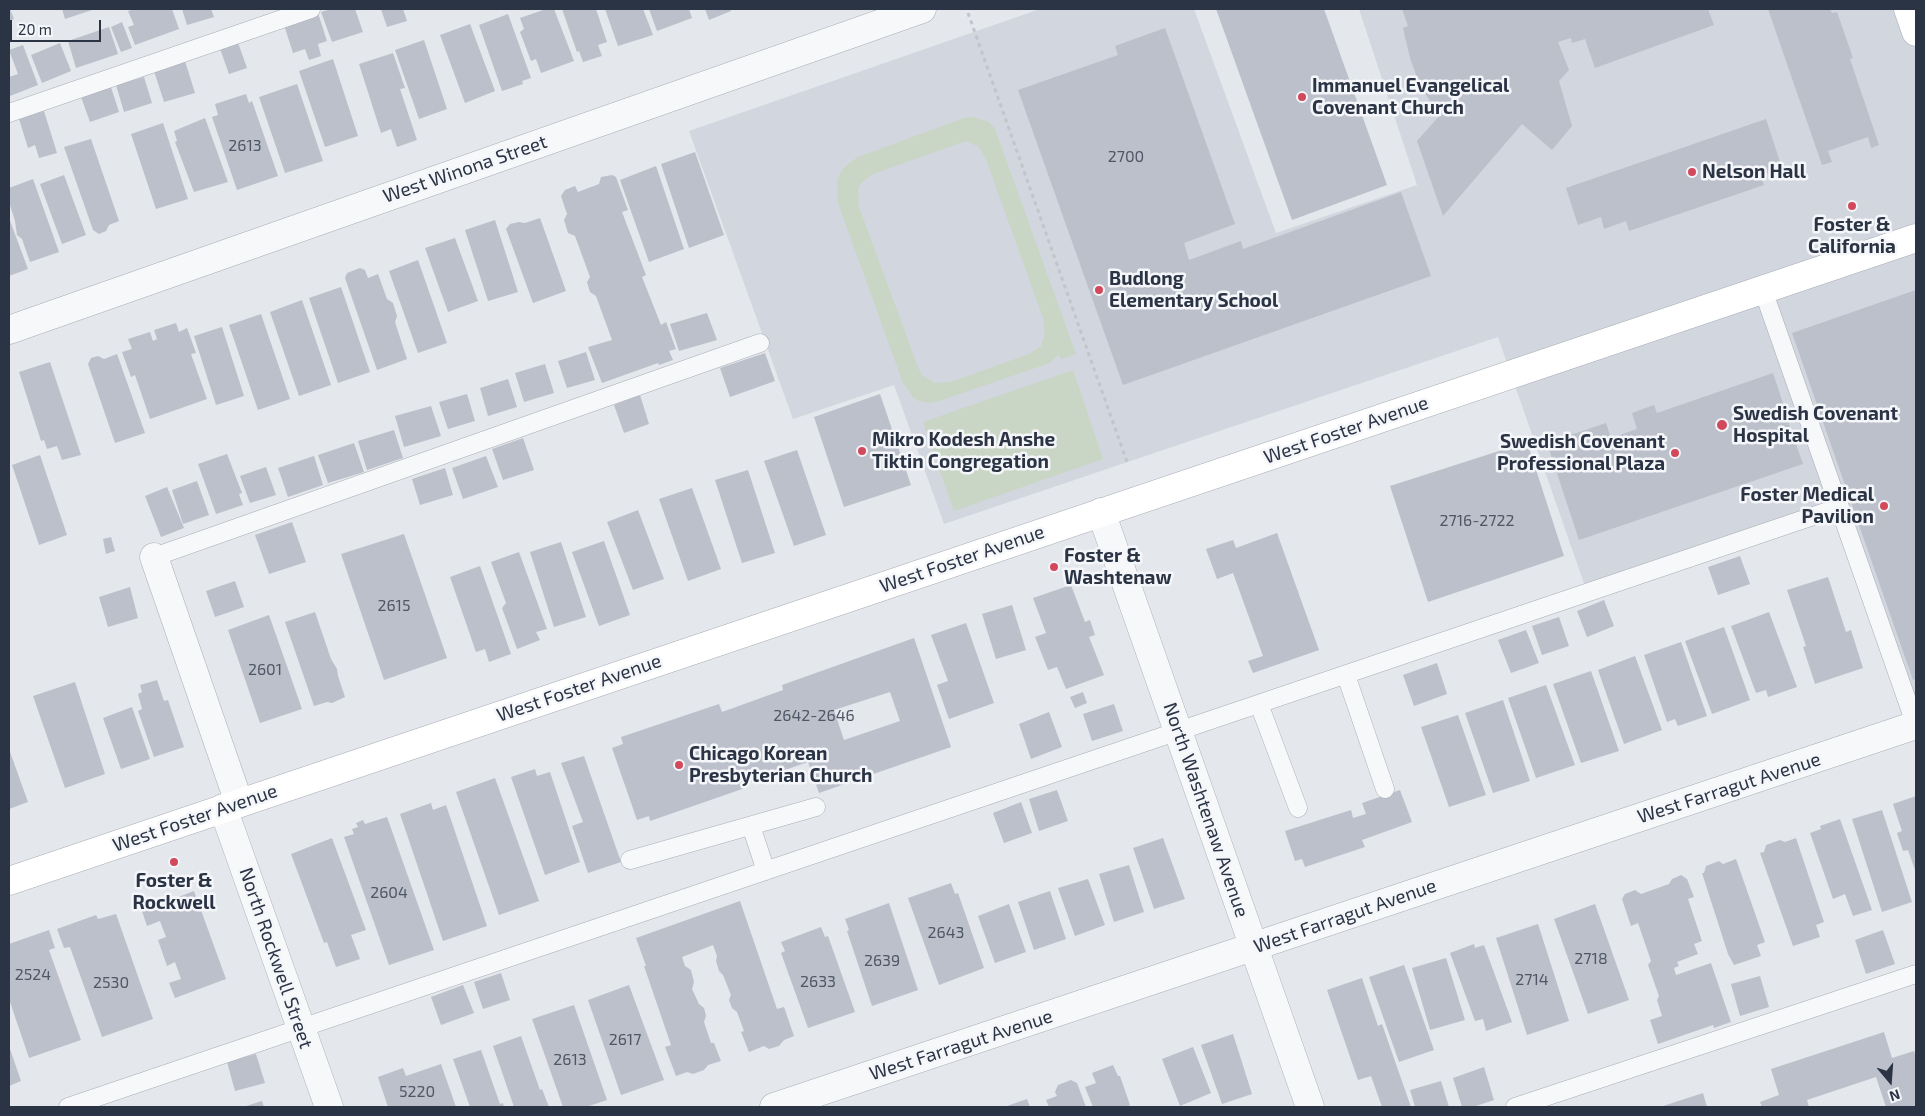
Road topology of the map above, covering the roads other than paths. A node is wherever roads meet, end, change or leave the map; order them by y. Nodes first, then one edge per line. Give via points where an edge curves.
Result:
1 (311, 9) edge
2 (1908, 9) edge
3 (917, 10) edge
4 (1916, 32) edge
5 (9, 113) edge
6 (1916, 238) edge
7 (1763, 290) junction
8 (9, 330) edge
9 (760, 343) dead end
10 (1840, 508) junction
11 (1101, 512) junction
12 (154, 557) joint
13 (1346, 675) junction
14 (1259, 704) junction
15 (1916, 725) edge
16 (1178, 732) junction
17 (1385, 789) dead end
18 (231, 806) junction
19 (816, 808) dead end
20 (1298, 808) dead end
21 (751, 826) junction
22 (630, 860) dead end
23 (766, 871) junction
24 (9, 880) edge
25 (1254, 947) junction
26 (1916, 974) edge
27 (301, 1028) junction
28 (68, 1107) edge
29 (329, 1107) edge
30 (774, 1107) edge
31 (1310, 1107) edge
32 (1514, 1107) edge

1 - 5 lane
2 - 4 main road
3 - 8 street, West Winona Street
6 - 7 main road, West Foster Avenue
7 - 10 lane
7 - 11 main road, West Foster Avenue
9 - 12 lane
10 - 13 lane
10 - 15 lane
11 - 16 street, North Washtenaw Avenue
11 - 18 main road, West Foster Avenue
12 - 18 street, North Rockwell Street
13 - 14 lane
13 - 17 lane
14 - 16 lane
14 - 20 lane
15 - 25 street, West Farragut Avenue
16 - 23 lane
16 - 25 street, North Washtenaw Avenue
18 - 24 main road, West Foster Avenue
18 - 27 street, North Rockwell Street
19 - 21 lane
21 - 22 lane
21 - 23 lane
23 - 27 lane
25 - 30 street, West Farragut Avenue
25 - 31 street, North Washtenaw Avenue
26 - 32 lane
27 - 28 lane
27 - 29 street, North Rockwell Street

